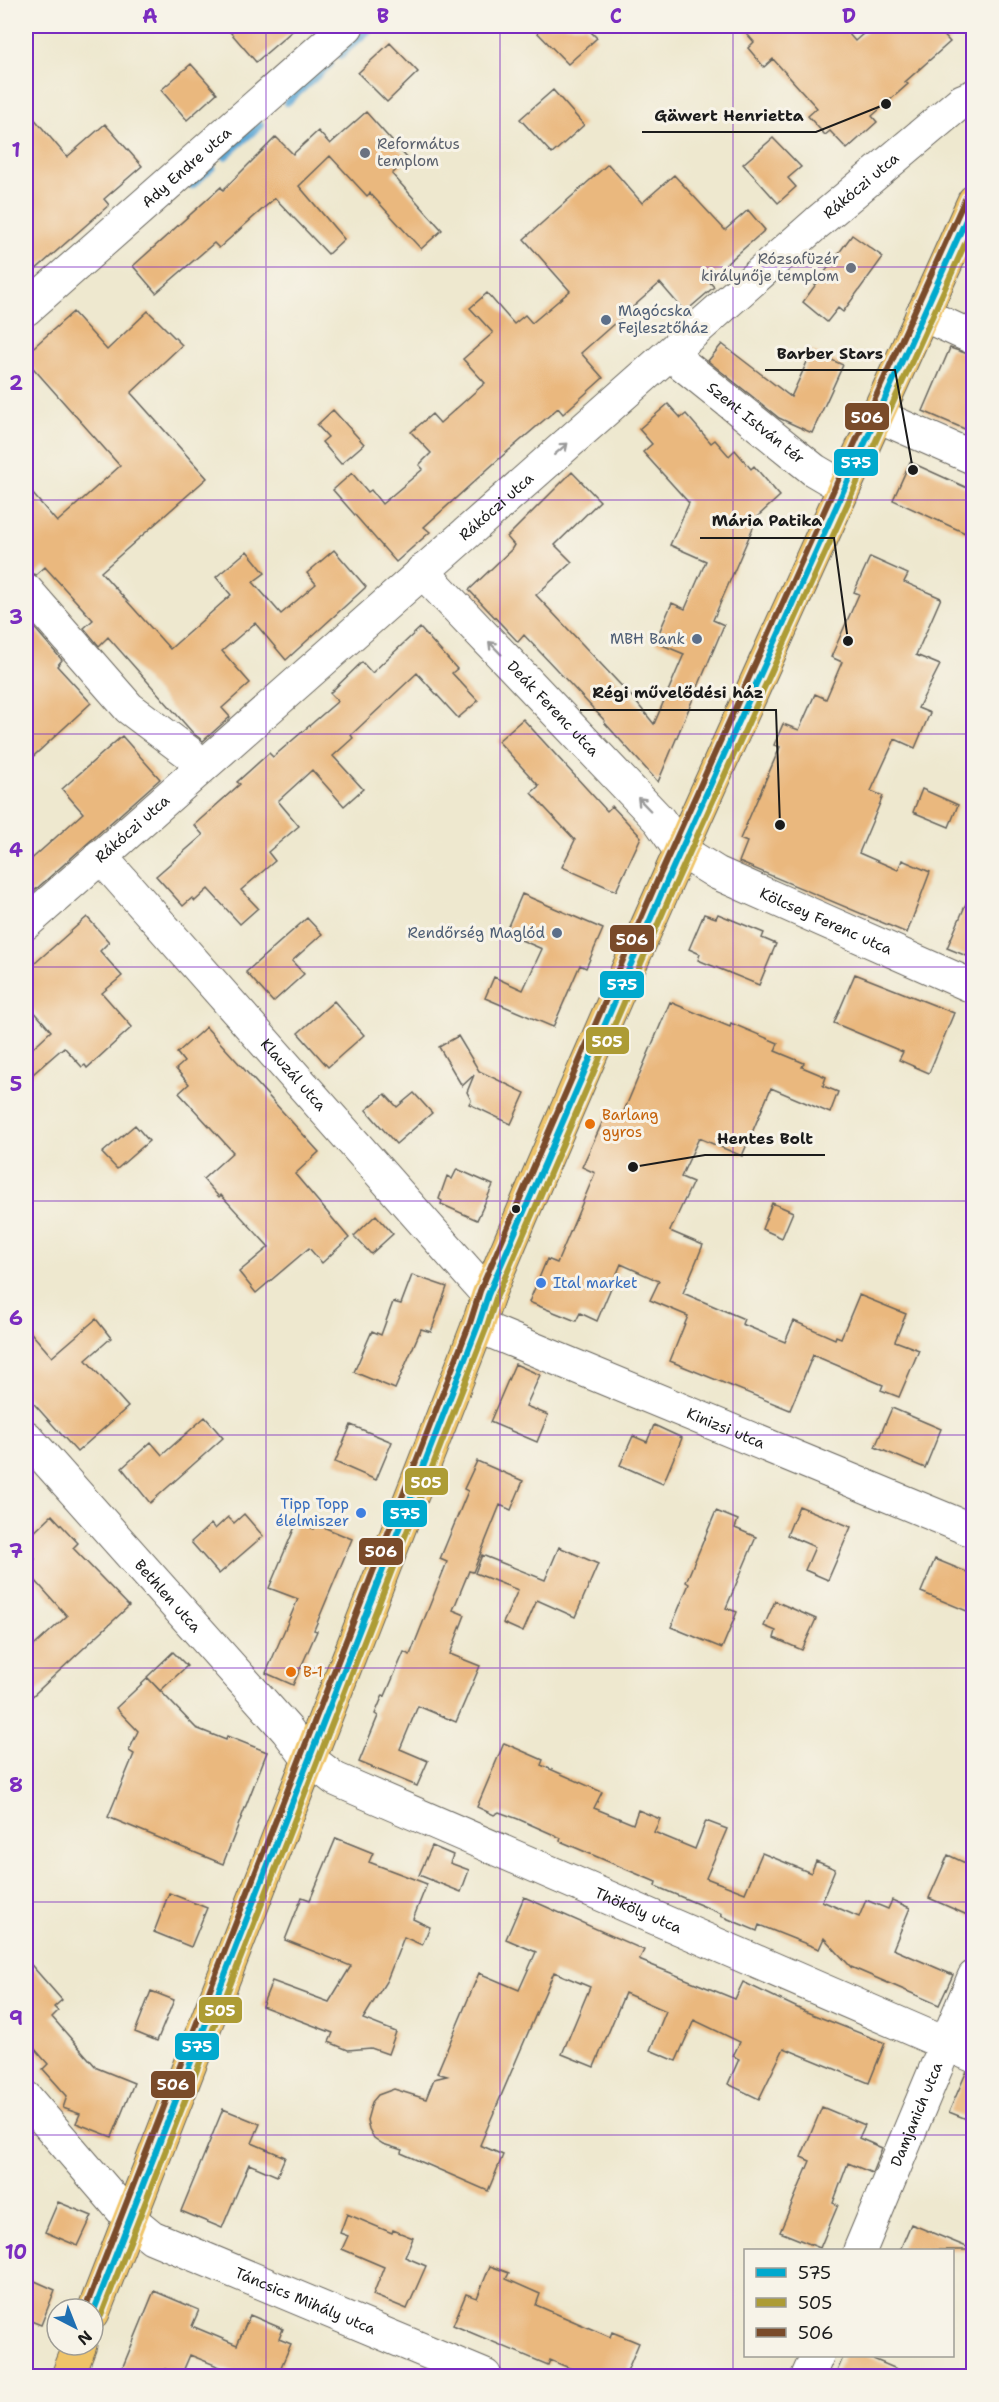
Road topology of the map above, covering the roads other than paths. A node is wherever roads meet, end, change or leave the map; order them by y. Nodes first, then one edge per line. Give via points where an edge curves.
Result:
1 (347, 26) edge
2 (974, 96) edge
3 (974, 201) edge
4 (26, 309) edge
5 (922, 314) junction
6 (974, 338) edge
7 (670, 354) junction
8 (876, 415) junction
9 (974, 458) edge
10 (843, 487) junction
11 (422, 571) junction
12 (26, 590) edge
13 (201, 767) junction
14 (680, 850) junction
15 (100, 856) junction
16 (26, 923) edge
17 (974, 987) edge
18 (488, 1295) junction
19 (478, 1326) junction
20 (26, 1437) edge
21 (974, 1531) edge
22 (308, 1758) junction
23 (974, 1977) edge
24 (960, 2050) edge
25 (26, 2098) edge
26 (130, 2219) junction
27 (860, 2249) edge
28 (99, 2297) edge
29 (75, 2357) edge
30 (816, 2357) edge
31 (68, 2376) edge
32 (485, 2376) edge
33 (808, 2376) edge

1 - 4 street, Ady Endre utca
2 - 7 street, Rákóczi utca via 962,101 818,222
3 - 5 main road
5 - 6 street
5 - 8 main road
7 - 10 street, Szent István tér via 814,470
11 -> 7 street, Rákóczi utca
8 - 9 street
8 - 10 main road
10 - 14 main road
11 - 13 street, Rákóczi utca
14 -> 11 street, Deák Ferenc utca via 659,820
12 - 13 street via 129,708 189,753
13 - 15 street, Rákóczi utca
14 - 17 street, Kölcsey Ferenc utca via 717,873
14 - 18 main road
15 - 16 street, Rákóczi utca
15 - 18 street, Klauzál utca
18 - 19 main road
19 - 21 street, Kinizsi utca
19 - 22 main road
20 - 22 street, Bethlen utca
22 - 24 street, Thököly utca via 335,1779
22 - 26 main road
23 - 24 street, Damjanich utca
24 - 27 street, Damjanich utca
25 - 26 street, Táncsics Mihály utca
26 - 28 main road
26 - 32 street, Táncsics Mihály utca via 152,2237
29 - 31 main road
30 - 33 street

